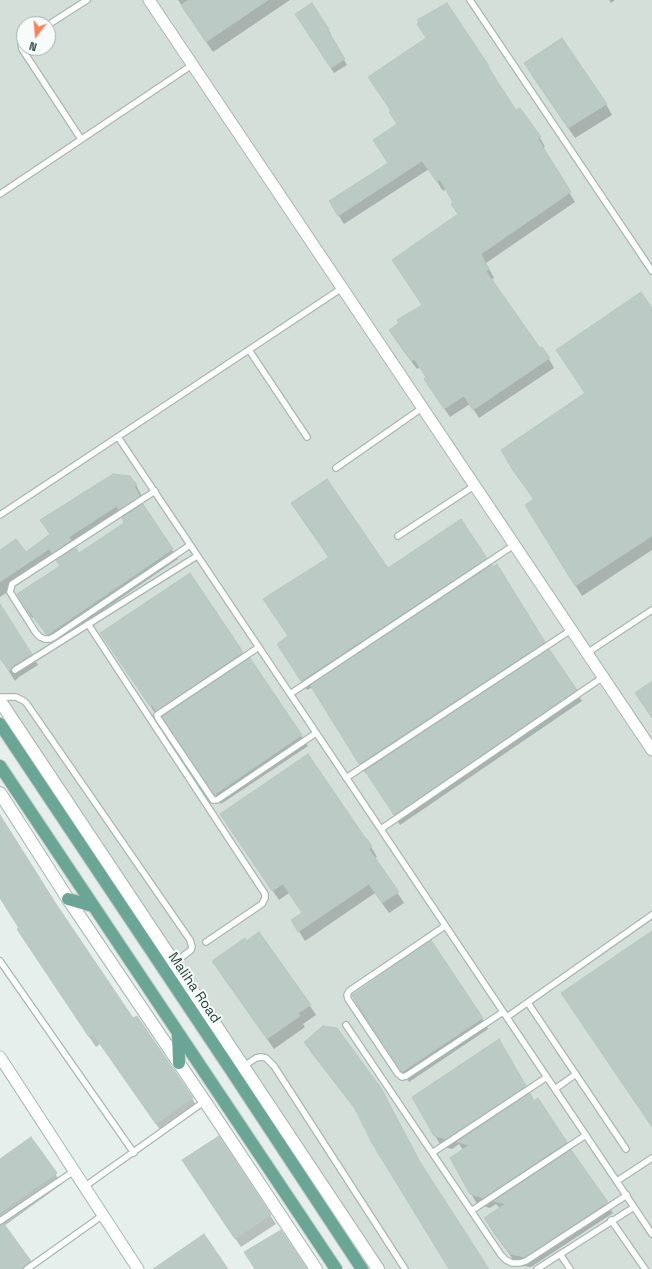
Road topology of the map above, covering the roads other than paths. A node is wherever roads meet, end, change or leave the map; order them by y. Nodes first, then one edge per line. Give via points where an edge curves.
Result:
1 (87, 0) edge
2 (149, 0) edge
3 (470, 0) edge
4 (56, 21) edge
5 (27, 56) edge
6 (192, 65) junction
7 (81, 139) junction
8 (0, 194) edge
9 (652, 271) edge
10 (342, 288) junction
11 (249, 350) junction
12 (422, 408) junction
13 (118, 437) junction
14 (307, 437) dead end
15 (336, 468) dead end
16 (474, 486) junction
17 (155, 491) junction
18 (0, 515) edge
19 (398, 536) dead end
20 (190, 545) junction
21 (514, 545) junction
22 (198, 556) junction
23 (652, 610) edge
24 (88, 624) junction
25 (571, 630) junction
26 (259, 647) junction
27 (587, 653) junction
28 (15, 670) dead end
29 (603, 677) junction
30 (290, 694) junction
31 (0, 698) edge
32 (0, 701) edge
33 (0, 724) edge
34 (316, 733) junction
35 (652, 750) edge
36 (0, 766) edge
37 (346, 778) junction
38 (0, 793) edge
39 (381, 829) junction
40 (68, 899) junction
41 (93, 906) junction
42 (652, 916) edge
43 (446, 926) junction
44 (206, 942) dead end
45 (0, 961) edge
46 (174, 963) junction
47 (528, 1002) junction
48 (503, 1012) junction
49 (507, 1017) junction
50 (346, 1025) dead end
51 (178, 1033) junction
52 (0, 1057) edge
53 (179, 1063) junction
54 (244, 1066) junction
55 (576, 1074) junction
56 (547, 1077) junction
57 (555, 1089) junction
58 (205, 1101) junction
59 (586, 1135) junction
60 (626, 1149) dead end
61 (134, 1153) junction
62 (432, 1153) junction
63 (652, 1158) edge
64 (74, 1171) junction
65 (617, 1181) junction
66 (84, 1187) junction
67 (627, 1195) junction
68 (634, 1207) junction
69 (471, 1211) junction
70 (103, 1215) junction
71 (611, 1220) junction
72 (0, 1221) edge
73 (652, 1234) edge
74 (560, 1254) junction
75 (135, 1266) edge
76 (27, 1269) edge
77 (316, 1269) edge
78 (336, 1269) edge
79 (362, 1269) edge
80 (378, 1269) edge
81 (405, 1269) edge
82 (537, 1269) edge
83 (570, 1269) edge
84 (645, 1269) edge

1 - 4 lane
2 - 6 street
3 - 9 lane
5 - 7 lane
6 - 7 lane
6 - 10 street
7 - 8 lane
10 - 11 lane
10 - 12 street
11 - 13 lane
11 - 14 lane
12 - 15 lane
12 - 16 street
13 - 17 lane
13 - 18 lane
16 - 19 lane
16 - 21 street
17 - 20 lane
17 - 20 lane via 12,584 10,592 36,633 45,639 54,637
20 - 22 lane
21 - 25 street
21 - 30 lane
22 - 24 lane
22 - 26 lane
23 - 27 lane
24 - 28 lane
24 - 44 lane via 265,894 266,898 262,904
25 - 27 street
25 - 37 lane
26 - 30 lane
26 - 34 lane via 157,715 158,718 216,801
27 - 29 street
29 - 35 street
29 - 39 lane
30 - 34 lane
31 - 46 lane via 16,697 27,704 190,940 191,950
32 - 46 street
33 - 79 main road, Maliha Road
34 - 37 lane
36 - 41 main road
37 - 39 lane
38 - 40 street
39 - 43 lane
40 - 41 main road
40 - 53 street
41 - 51 main road
42 - 47 lane
43 - 48 lane
43 - 48 lane via 349,991 348,999 402,1077
45 - 61 lane
46 - 54 street
47 - 49 lane
47 - 55 lane
48 - 49 lane
49 - 56 lane
50 - 62 lane
51 - 53 main road
51 - 78 main road
52 - 64 street
53 - 58 street
54 - 80 street
54 - 81 lane via 261,1057 270,1062
55 - 57 lane
55 - 60 lane
56 - 57 lane
56 - 62 lane
57 - 59 lane
58 - 61 lane
58 - 77 street
59 - 65 lane
59 - 69 lane
61 - 66 lane
62 - 69 lane
63 - 65 lane
64 - 66 street
64 - 72 lane
65 - 67 lane
66 - 70 street
67 - 68 lane
67 - 69 lane via 520,1263 512,1263 501,1255
68 - 71 lane
68 - 73 lane
70 - 75 street
70 - 76 lane
71 - 74 lane
71 - 84 lane
74 - 82 lane
74 - 83 lane

